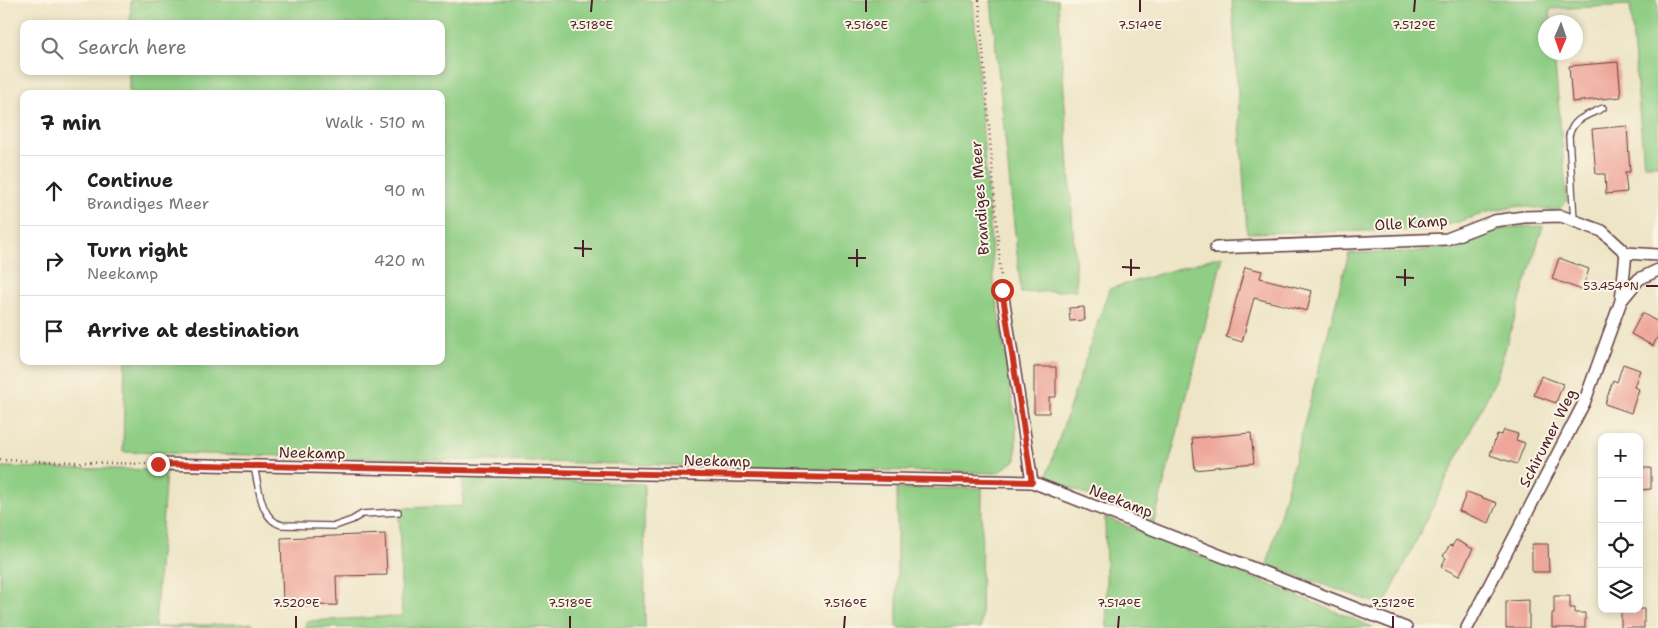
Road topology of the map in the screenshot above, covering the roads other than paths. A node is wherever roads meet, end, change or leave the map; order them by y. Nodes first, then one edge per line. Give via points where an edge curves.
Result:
1 (1603, 108) dead end
2 (1574, 221) junction
3 (1216, 248) dead end
4 (1626, 253) junction
5 (1658, 255) edge
6 (1658, 270) edge
7 (1002, 290) road end
8 (1621, 301) junction
9 (158, 464) road end
10 (254, 467) junction
11 (1032, 482) junction
12 (398, 512) dead end
13 (1406, 628) edge
14 (1467, 628) edge

1 - 2 lane via 1571,126
2 - 3 street, Olle Kamp via 1561,216 1494,221 1447,239
2 - 4 street, Olle Kamp via 1602,231
4 - 5 street
4 - 8 street
6 - 8 street, Schirumer Weg via 1639,279
7 - 11 street
8 - 14 street, Schirumer Weg via 1584,402
9 - 10 street, Neekamp
10 - 11 street, Neekamp
10 - 12 lane via 267,515 276,524 335,526 362,514
11 - 13 street, Neekamp

